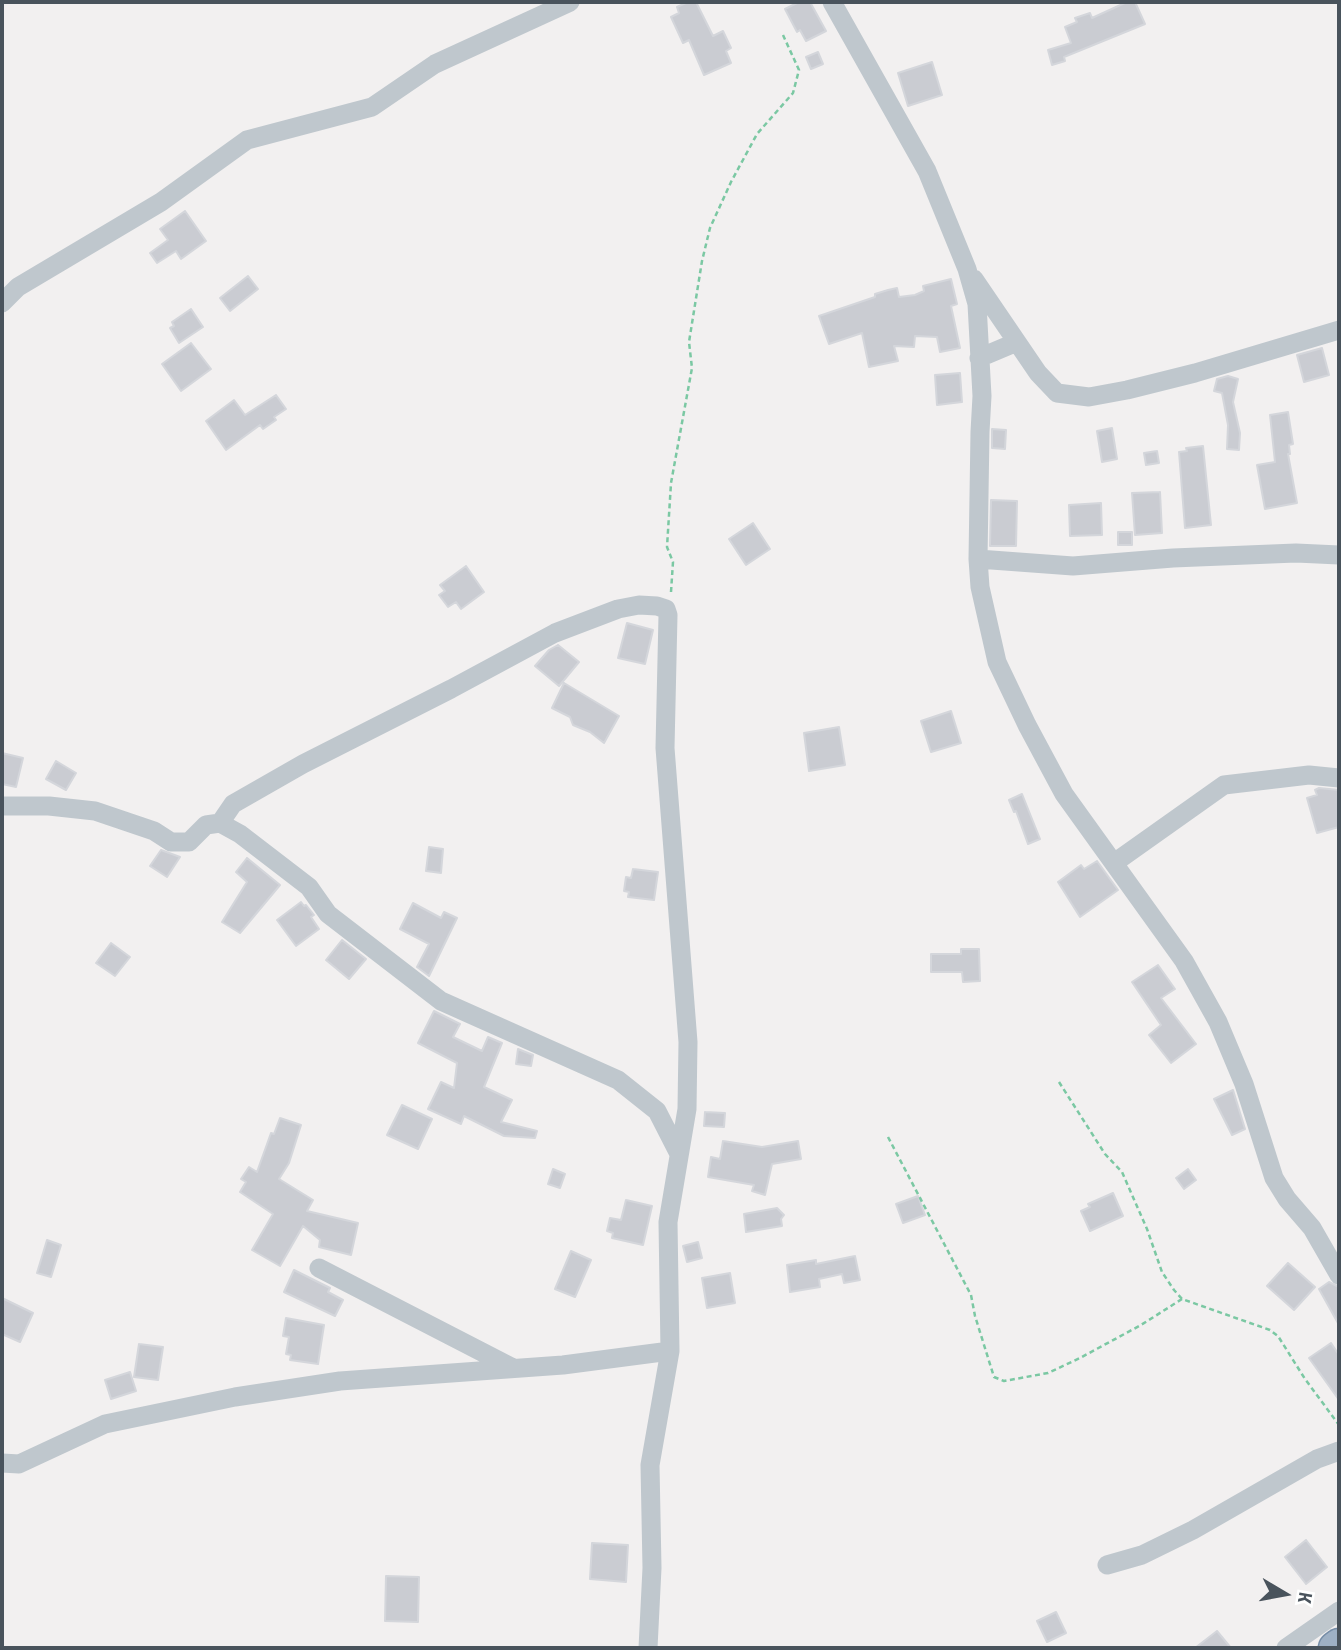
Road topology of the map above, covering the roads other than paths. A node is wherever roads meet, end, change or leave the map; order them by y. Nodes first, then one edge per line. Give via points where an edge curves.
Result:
1 (570, 2) edge
2 (832, 2) edge
3 (967, 268) junction
4 (2, 303) edge
5 (1339, 330) edge
6 (1017, 342) junction
7 (979, 358) junction
8 (1339, 555) edge
9 (978, 559) junction
10 (1339, 778) edge
11 (2, 806) edge
12 (220, 823) junction
13 (1114, 863) junction
14 (679, 1154) junction
15 (319, 1268) dead end
16 (1339, 1275) edge
17 (670, 1352) junction
18 (513, 1368) junction
19 (1339, 1451) edge
20 (2, 1463) edge
21 (1107, 1565) dead end
22 (1339, 1611) edge
23 (648, 1648) edge
24 (1286, 1648) edge

1 - 4 street via 435,64 372,107 247,140 161,202 18,287
2 - 3 street via 927,171
3 - 6 street
3 - 7 street via 977,304
5 - 6 street via 1195,373 1090,397 1057,393
6 - 7 street
7 - 9 street
8 - 9 street via 1173,558 1073,566
9 - 13 street via 997,662 1064,794
10 - 13 street via 1309,775 1224,785
11 - 12 street via 95,811 154,831 171,842 189,842 206,824
12 - 14 street via 309,887 328,914 441,1001 618,1080 657,1111
12 - 14 street via 233,804 293,769 555,633 618,609 639,605 666,609 665,748 688,1042 687,1109
13 - 16 street via 1184,961 1218,1022 1244,1083 1274,1178 1312,1228
14 - 17 street via 668,1223
15 - 18 street
17 - 18 street
17 - 23 street via 650,1465
18 - 20 street via 340,1381 235,1397 105,1424 19,1464
19 - 21 street via 1193,1530 1142,1555
22 - 24 street

